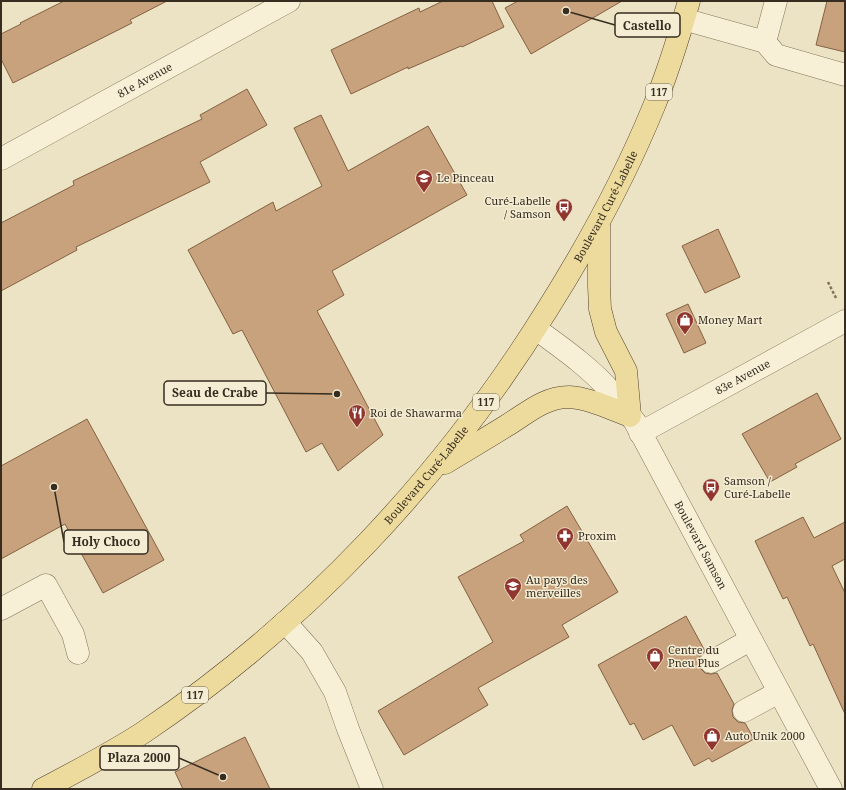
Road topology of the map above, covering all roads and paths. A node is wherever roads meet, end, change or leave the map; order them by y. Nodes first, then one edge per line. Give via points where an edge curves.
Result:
1 (289, 1) edge
2 (776, 1) edge
3 (686, 10) edge
4 (765, 42) junction
5 (845, 75) edge
6 (1, 159) edge
7 (599, 222) junction
8 (828, 282) dead end
9 (834, 294) dead end
10 (845, 321) edge
11 (536, 328) junction
12 (635, 425) junction
13 (430, 472) junction
14 (1, 609) edge
15 (285, 622) junction
16 (750, 640) junction
17 (78, 653) dead end
18 (711, 662) dead end
19 (779, 692) junction
20 (744, 711) dead end
21 (43, 789) edge
22 (372, 789) edge
23 (831, 789) edge

1 - 6 street, 81e Avenue
2 - 4 street
3 - 4 street
3 - 7 main road, Boulevard Curé-Labelle / 117 via 655,104
4 - 5 street via 776,55
7 - 11 main road, Boulevard Curé-Labelle / 117
7 - 12 main road via 600,309 606,332 626,371
8 - 9 path
10 - 12 street, 83e Avenue
11 - 12 street, Boulevard Samson via 599,379 612,392
11 - 13 main road, Boulevard Curé-Labelle / 117 via 477,414
12 - 13 main road via 578,398 551,400 537,405
12 - 16 street, Boulevard Samson
13 - 15 main road, Boulevard Curé-Labelle / 117 via 372,537
14 - 17 street via 46,585 73,634
15 - 21 main road, Boulevard Curé-Labelle / 117 via 228,670 159,721
15 - 22 street via 312,652 335,692
16 - 18 street
16 - 19 street, Boulevard Samson
19 - 20 street
19 - 23 street, Boulevard Samson

